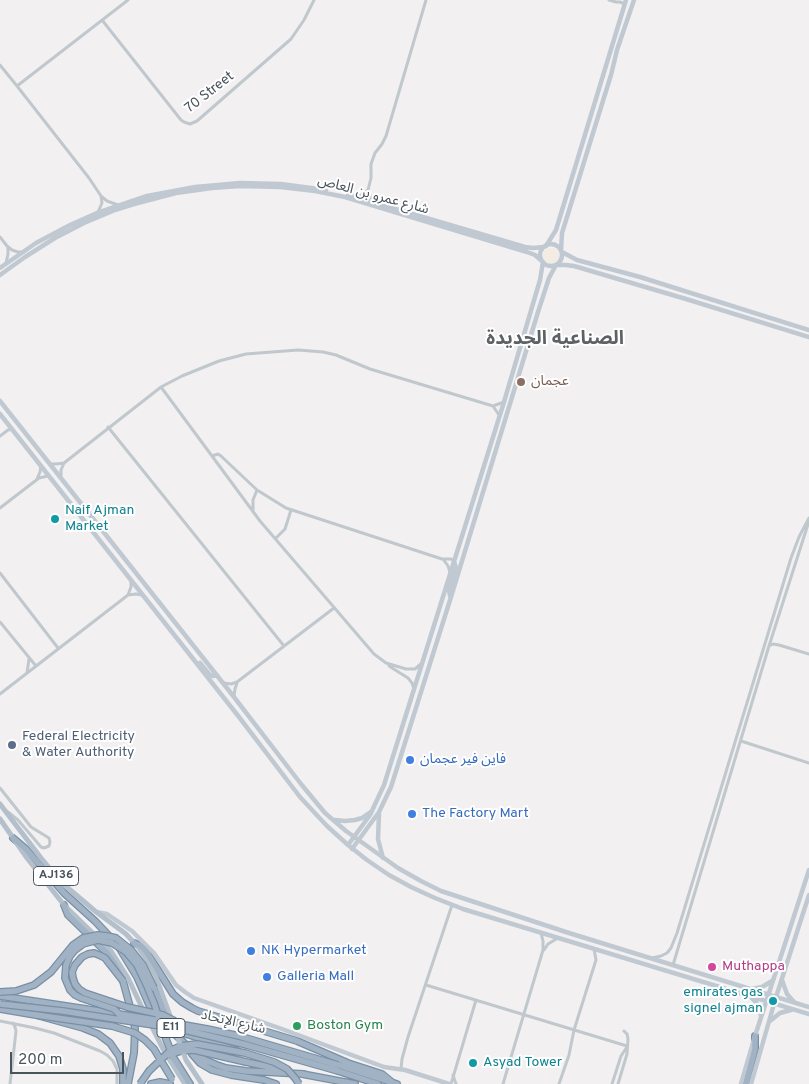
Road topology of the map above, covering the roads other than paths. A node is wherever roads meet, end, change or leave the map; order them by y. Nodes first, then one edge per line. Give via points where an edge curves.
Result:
1 (128, 0) edge
2 (314, 0) edge
3 (426, 0) edge
4 (609, 0) edge
5 (634, 0) edge
6 (616, 2) junction
7 (626, 2) edge
8 (623, 11) junction
9 (102, 20) junction
10 (625, 29) junction
11 (0, 65) edge
12 (18, 86) junction
13 (368, 190) junction
14 (101, 196) junction
15 (356, 197) junction
16 (373, 202) junction
17 (118, 205) junction
18 (97, 213) junction
19 (0, 237) edge
20 (8, 246) junction
21 (545, 246) junction
22 (561, 251) junction
23 (24, 252) junction
24 (543, 262) junction
25 (556, 265) junction
26 (2, 266) edge
27 (0, 275) edge
28 (764, 315) junction
29 (750, 318) junction
30 (795, 325) junction
31 (779, 328) junction
32 (809, 330) edge
33 (809, 337) edge
34 (161, 387) junction
35 (0, 401) edge
36 (504, 402) junction
37 (493, 406) junction
38 (0, 414) edge
39 (500, 415) junction
40 (108, 427) junction
41 (13, 429) junction
42 (0, 436) edge
43 (492, 437) junction
44 (212, 456) junction
45 (64, 463) junction
46 (41, 464) junction
47 (50, 464) junction
48 (490, 467) junction
49 (49, 476) junction
50 (62, 478) junction
51 (37, 479) junction
52 (257, 490) junction
53 (0, 508) edge
54 (291, 510) junction
55 (253, 511) junction
56 (809, 519) edge
57 (276, 538) junction
58 (442, 558) junction
59 (454, 561) junction
60 (450, 572) junction
61 (0, 573) edge
62 (130, 579) junction
63 (128, 595) junction
64 (144, 596) junction
65 (451, 597) junction
66 (334, 608) junction
67 (0, 622) edge
68 (773, 636) junction
69 (778, 645) junction
70 (183, 646) junction
71 (284, 646) junction
72 (769, 646) junction
73 (58, 648) junction
74 (809, 654) edge
75 (29, 658) junction
76 (386, 663) junction
77 (422, 663) junction
78 (36, 666) junction
79 (26, 674) junction
80 (217, 675) junction
81 (237, 682) junction
82 (224, 683) junction
83 (414, 689) junction
84 (0, 694) edge
85 (234, 697) junction
86 (741, 741) junction
87 (809, 763) edge
88 (0, 788) edge
89 (0, 804) edge
90 (373, 810) junction
91 (5, 811) junction
92 (379, 812) junction
93 (0, 819) edge
94 (332, 819) junction
95 (13, 838) junction
96 (357, 839) junction
97 (350, 847) junction
98 (384, 859) junction
99 (809, 870) edge
100 (809, 877) edge
101 (809, 897) edge
102 (64, 905) junction
103 (452, 905) junction
104 (95, 911) junction
105 (541, 932) junction
106 (677, 933) junction
107 (682, 934) junction
108 (558, 938) junction
109 (134, 943) junction
110 (593, 948) junction
111 (543, 950) junction
112 (602, 955) junction
113 (651, 958) junction
114 (596, 960) junction
115 (673, 965) junction
116 (782, 978) junction
117 (773, 980) junction
118 (123, 981) junction
119 (426, 984) junction
120 (750, 989) junction
121 (0, 992) edge
122 (768, 994) junction
123 (748, 995) junction
124 (0, 996) edge
125 (776, 997) junction
126 (476, 1000) junction
127 (766, 1001) junction
128 (774, 1003) junction
129 (795, 1003) junction
130 (0, 1004) edge
131 (809, 1007) edge
132 (0, 1009) edge
133 (796, 1010) junction
134 (119, 1014) junction
135 (809, 1014) edge
136 (36, 1015) junction
137 (524, 1015) junction
138 (761, 1018) junction
139 (0, 1021) edge
140 (769, 1022) junction
141 (12, 1023) junction
142 (24, 1025) junction
143 (178, 1029) junction
144 (574, 1030) junction
145 (16, 1031) junction
146 (624, 1031) dead end
147 (755, 1036) junction
148 (627, 1046) junction
149 (188, 1048) junction
150 (238, 1051) junction
151 (164, 1057) junction
152 (338, 1068) junction
153 (401, 1069) junction
154 (304, 1074) junction
155 (453, 1075) junction
156 (173, 1082) edge
157 (395, 1083) edge
158 (10, 1084) edge
159 (117, 1084) edge
160 (123, 1084) edge
161 (128, 1084) edge
162 (140, 1084) edge
163 (151, 1084) edge
164 (185, 1084) edge
165 (190, 1084) edge
166 (202, 1084) edge
167 (276, 1084) edge
168 (299, 1084) edge
169 (355, 1084) edge
170 (378, 1084) edge
171 (450, 1084) edge
172 (456, 1084) edge
173 (503, 1084) edge
174 (559, 1084) edge
175 (612, 1084) edge
176 (618, 1084) edge
177 (741, 1084) edge
178 (746, 1084) edge
179 (752, 1084) edge

1 - 9 street
2 - 9 street, 70 Street via 291,39 190,124 181,120
3 - 13 street via 386,136 371,164
4 - 6 street
5 - 10 main road
6 - 7 street
6 - 8 street
7 - 8 main road
7 - 10 main road
8 - 21 main road via 556,230
9 - 12 street
10 - 22 main road via 562,233
11 - 12 street
12 - 14 street
13 - 15 street
13 - 16 street
14 - 17 street
14 - 18 street via 102,203
15 - 16 main road, شارع عمرو بن العاص
15 - 17 main road, شارع عمرو بن العاص via 310,187 240,183 170,191
16 - 21 main road, شارع عمرو بن العاص via 529,248
17 - 18 main road, شارع عمرو بن العاص
18 - 23 main road, شارع عمرو بن العاص via 56,232
19 - 20 street
20 - 23 street
20 - 26 street via 8,258
21 - 22 main road via 555,245
21 - 24 main road via 541,254
22 - 25 main road via 562,259
22 - 28 main road via 577,260
23 - 26 main road, شارع عمرو بن العاص
24 - 25 main road
24 - 27 main road, شارع عمرو بن العاص via 527,252 342,196 280,187 240,186 176,194 115,210 55,238
24 - 36 main road
25 - 29 main road via 574,266
25 - 48 main road via 547,282
28 - 29 main road via 763,320
28 - 30 main road
29 - 31 main road
30 - 31 main road via 780,324
30 - 32 main road
31 - 33 main road
34 - 37 street via 182,376 246,354 304,350 330,354
34 - 40 street
34 - 44 street
35 - 47 main road
36 - 37 street
36 - 39 main road
37 - 39 street
38 - 41 main road
39 - 43 main road
40 - 45 street
40 - 71 street
41 - 42 street
41 - 46 main road
43 - 48 main road via 486,461
43 - 59 main road
44 - 52 street via 221,456
44 - 55 street
45 - 47 street
45 - 50 street
46 - 49 main road
46 - 51 street
47 - 50 main road
48 - 65 main road
49 - 51 street
49 - 62 main road
50 - 80 main road
51 - 53 street
52 - 54 street
52 - 55 street
54 - 57 street via 285,529
54 - 58 street
55 - 57 street
56 - 68 street
56 - 106 street via 791,558
57 - 66 street
58 - 59 street
58 - 60 street
59 - 60 main road
59 - 65 main road via 456,568 449,590
60 - 77 main road
61 - 73 street
62 - 63 street
62 - 64 main road
63 - 64 street
63 - 73 street
64 - 70 main road
65 - 92 main road via 391,787
66 - 71 street
66 - 76 street via 374,654
67 - 75 street
68 - 69 street
68 - 72 street
69 - 72 street
69 - 74 street
70 - 80 main road via 210,674
70 - 97 main road via 300,797
71 - 81 street
72 - 86 street
73 - 78 street
75 - 78 street
75 - 79 street
76 - 77 street via 409,670
76 - 83 street via 408,678
77 - 83 main road
78 - 79 street
79 - 84 street
80 - 82 main road
81 - 82 street
81 - 85 street
82 - 85 main road
83 - 90 main road via 384,786
85 - 94 main road
86 - 87 street
86 - 107 street
88 - 91 street via 32,828 48,838 49,846 41,847 18,820
89 - 91 main road, AJ136
90 - 94 main road via 356,820
90 - 96 main road
91 - 104 main road, AJ136 via 62,882
92 - 96 main road
92 - 98 main road via 378,840
93 - 95 main road, AJ136
94 - 96 main road
95 - 102 main road, AJ136
95 - 149 highway via 110,936 129,962 154,1014
96 - 97 main road
96 - 98 main road
97 - 103 main road via 400,881
98 - 113 main road via 452,895
99 - 117 main road
100 - 101 main road via 805,891
101 - 116 main road
102 - 118 highway via 68,915 107,953
102 - 164 main road, AJ136 via 111,951
103 - 105 main road
103 - 119 street
104 - 109 main road, AJ136
104 - 153 main road via 107,914 132,931 154,953 176,985 194,998 384,1067
105 - 108 main road
105 - 111 street
106 - 107 street
106 - 113 street via 667,953
107 - 115 street
108 - 110 main road
108 - 111 street
109 - 143 main road, AJ136 via 156,976
109 - 157 highway via 146,951 174,994 192,1008 297,1041 382,1074
110 - 112 main road
110 - 114 street
111 - 137 street
112 - 114 street
112 - 123 main road
113 - 115 main road
114 - 144 street
115 - 120 main road
116 - 125 main road
116 - 129 main road via 787,994
117 - 120 main road via 762,987
117 - 122 main road
118 - 143 highway, bridge via 104,958 94,953 82,957 72,972 75,984 85,993 163,1015 173,1020
118 - 161 highway via 135,1028
119 - 126 street
119 - 153 street
120 - 122 main road
121 - 143 highway, bridge via 34,985 83,938 107,936 116,938 131,950 143,965 165,1017
122 - 125 main road
122 - 127 main road
123 - 127 main road
123 - 138 main road via 760,1009
124 - 134 highway, شارع الإتحاد / E11
125 - 128 main road
125 - 129 main road
126 - 137 street
126 - 155 street
127 - 128 main road
127 - 138 main road
128 - 133 main road
128 - 140 main road
129 - 131 main road
130 - 143 highway, شارع الإتحاد / E11, bridge
132 - 136 highway
133 - 135 main road
133 - 140 main road via 783,1012
134 - 143 highway, شارع الإتحاد / E11, bridge
134 - 165 highway, bridge via 114,1009 78,997 68,987 66,965 73,952 83,944 98,940 112,943 132,958 147,986 173,1057
136 - 156 highway, bridge via 112,1026 135,1033 149,1044
136 - 160 highway, bridge via 89,1030 104,1038 119,1056
137 - 144 street
137 - 173 street
138 - 147 main road
139 - 141 street
140 - 179 main road
141 - 142 street
141 - 145 street
142 - 145 street
142 - 159 street via 72,1039 108,1055 117,1069
143 - 150 highway, bridge
143 - 152 highway, شارع الإتحاد / E11, bridge
143 - 166 main road, AJ136, bridge via 186,1060
144 - 148 street
144 - 174 street
145 - 158 street
146 - 148 street
147 - 177 main road
147 - 178 highway
148 - 175 street
148 - 176 street
149 - 154 highway via 210,1063 226,1068
149 - 167 highway via 200,1063 212,1070
150 - 151 highway, bridge via 197,1044 177,1048
150 - 168 highway, bridge via 281,1065
151 - 154 highway, bridge via 194,1050
151 - 162 highway, bridge
152 - 157 highway, شارع الإتحاد / E11
152 - 170 highway, شارع الإتحاد / E11
153 - 171 main road
154 - 169 highway
155 - 171 street
155 - 172 street
156 - 163 highway

